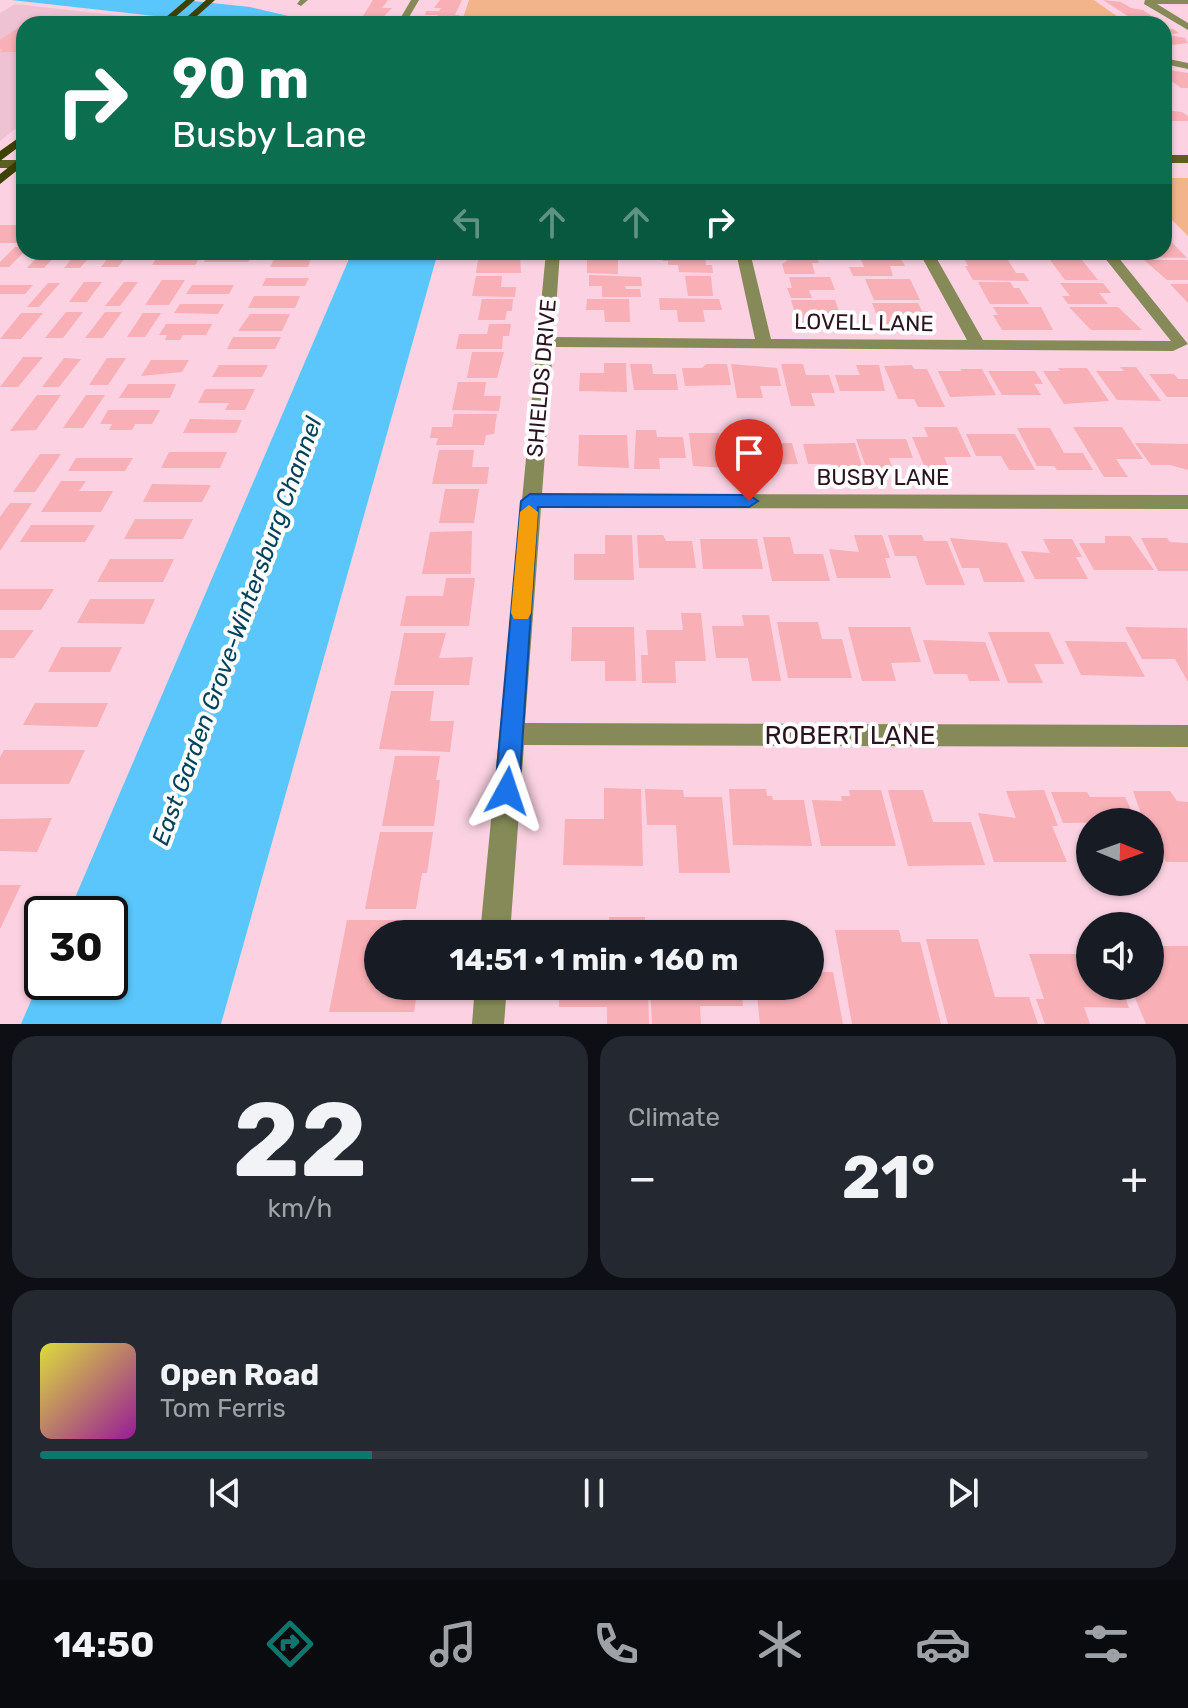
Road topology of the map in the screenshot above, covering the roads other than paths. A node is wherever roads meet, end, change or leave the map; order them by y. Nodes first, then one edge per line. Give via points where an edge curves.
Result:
1 (191, 0) edge
2 (211, 0) edge
3 (1147, 2) edge
4 (1188, 2) edge
5 (175, 16) edge
6 (192, 16) edge
7 (1170, 16) edge
8 (16, 144) edge
9 (0, 157) edge
10 (16, 167) edge
11 (0, 180) edge
12 (552, 260) edge
13 (745, 260) edge
14 (930, 260) edge
15 (1114, 260) edge
16 (545, 342) junction
17 (764, 342) junction
18 (978, 346) junction
19 (530, 501) junction
20 (1188, 502) edge
21 (512, 734) junction
22 (1188, 736) edge
23 (496, 920) edge
24 (490, 1000) edge
25 (488, 1024) edge

1 - 5 main road
2 - 6 main road
3 - 4 street
3 - 7 street
8 - 9 main road
10 - 11 main road
12 - 16 street, SHIELDS DRIVE
13 - 17 street
14 - 18 street
15 - 18 street, LOVELL LANE via 1181,343
16 - 17 street, LOVELL LANE
16 - 19 street, SHIELDS DRIVE
17 - 18 street, LOVELL LANE
19 - 20 street, BUSBY LANE
19 - 21 street, SHIELDS DRIVE
21 - 22 street, ROBERT LANE
21 - 23 street, SHIELDS DRIVE
24 - 25 street

